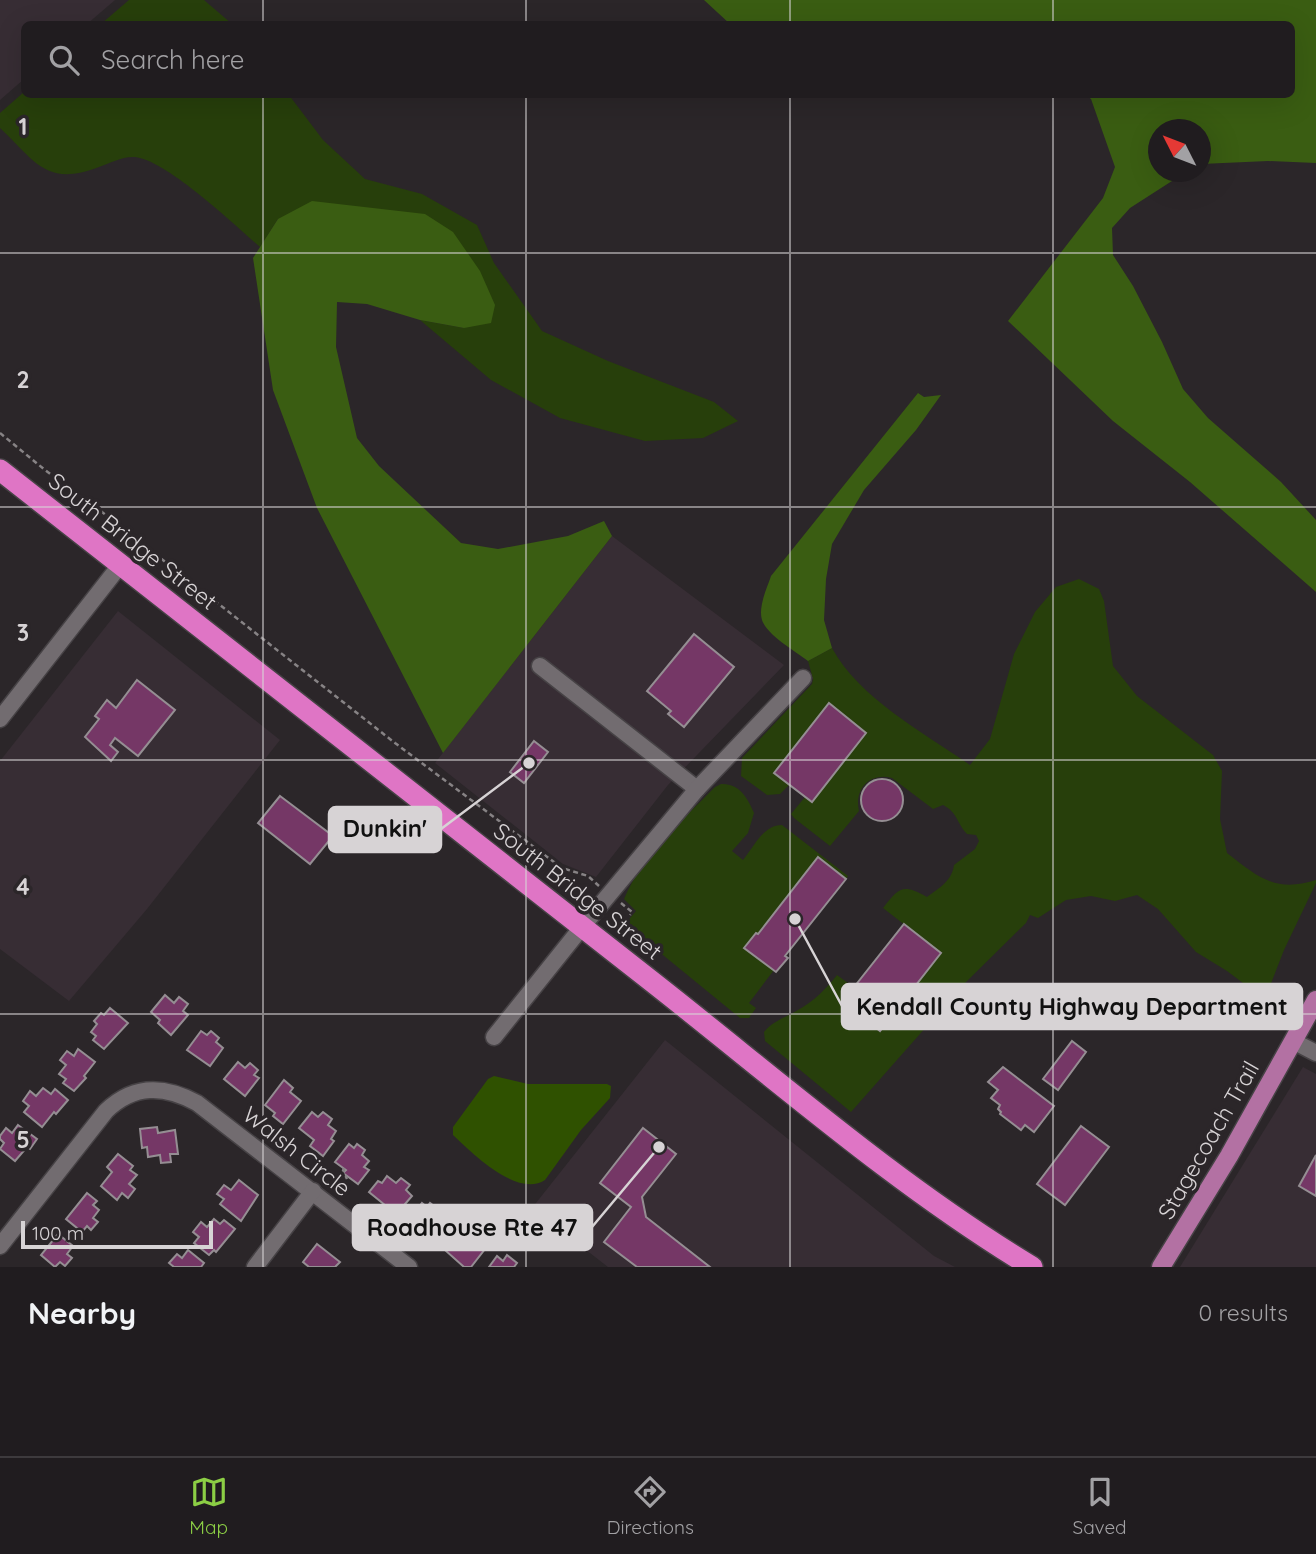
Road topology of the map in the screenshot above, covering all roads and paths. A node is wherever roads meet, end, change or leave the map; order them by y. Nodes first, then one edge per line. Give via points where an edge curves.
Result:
1 (0, 432) edge
2 (0, 470) edge
3 (121, 564) junction
4 (540, 666) dead end
5 (803, 678) dead end
6 (0, 719) edge
7 (697, 789) junction
8 (596, 884) dead end
9 (624, 905) dead end
10 (630, 915) dead end
11 (582, 927) junction
12 (1316, 1000) edge
13 (494, 1037) dead end
14 (1293, 1041) junction
15 (1316, 1053) edge
16 (344, 1168) dead end
17 (347, 1179) dead end
18 (313, 1191) junction
19 (0, 1246) edge
20 (255, 1267) edge
21 (409, 1267) edge
22 (1032, 1267) edge
23 (1161, 1267) edge

1 - 8 path via 396,743 562,868 588,876
2 - 3 highway, South Bridge Street
3 - 6 street
3 - 11 highway, South Bridge Street
4 - 7 street
5 - 7 street
7 - 11 street
9 - 10 path
11 - 13 street
11 - 22 highway, South Bridge Street via 854,1143 979,1235
12 - 14 main road, Stagecoach Trail
14 - 15 street
14 - 23 main road, Stagecoach Trail
16 - 17 path
18 - 19 street, Walsh Circle via 197,1103 146,1083 106,1111
18 - 20 street
18 - 21 street, Walsh Circle

